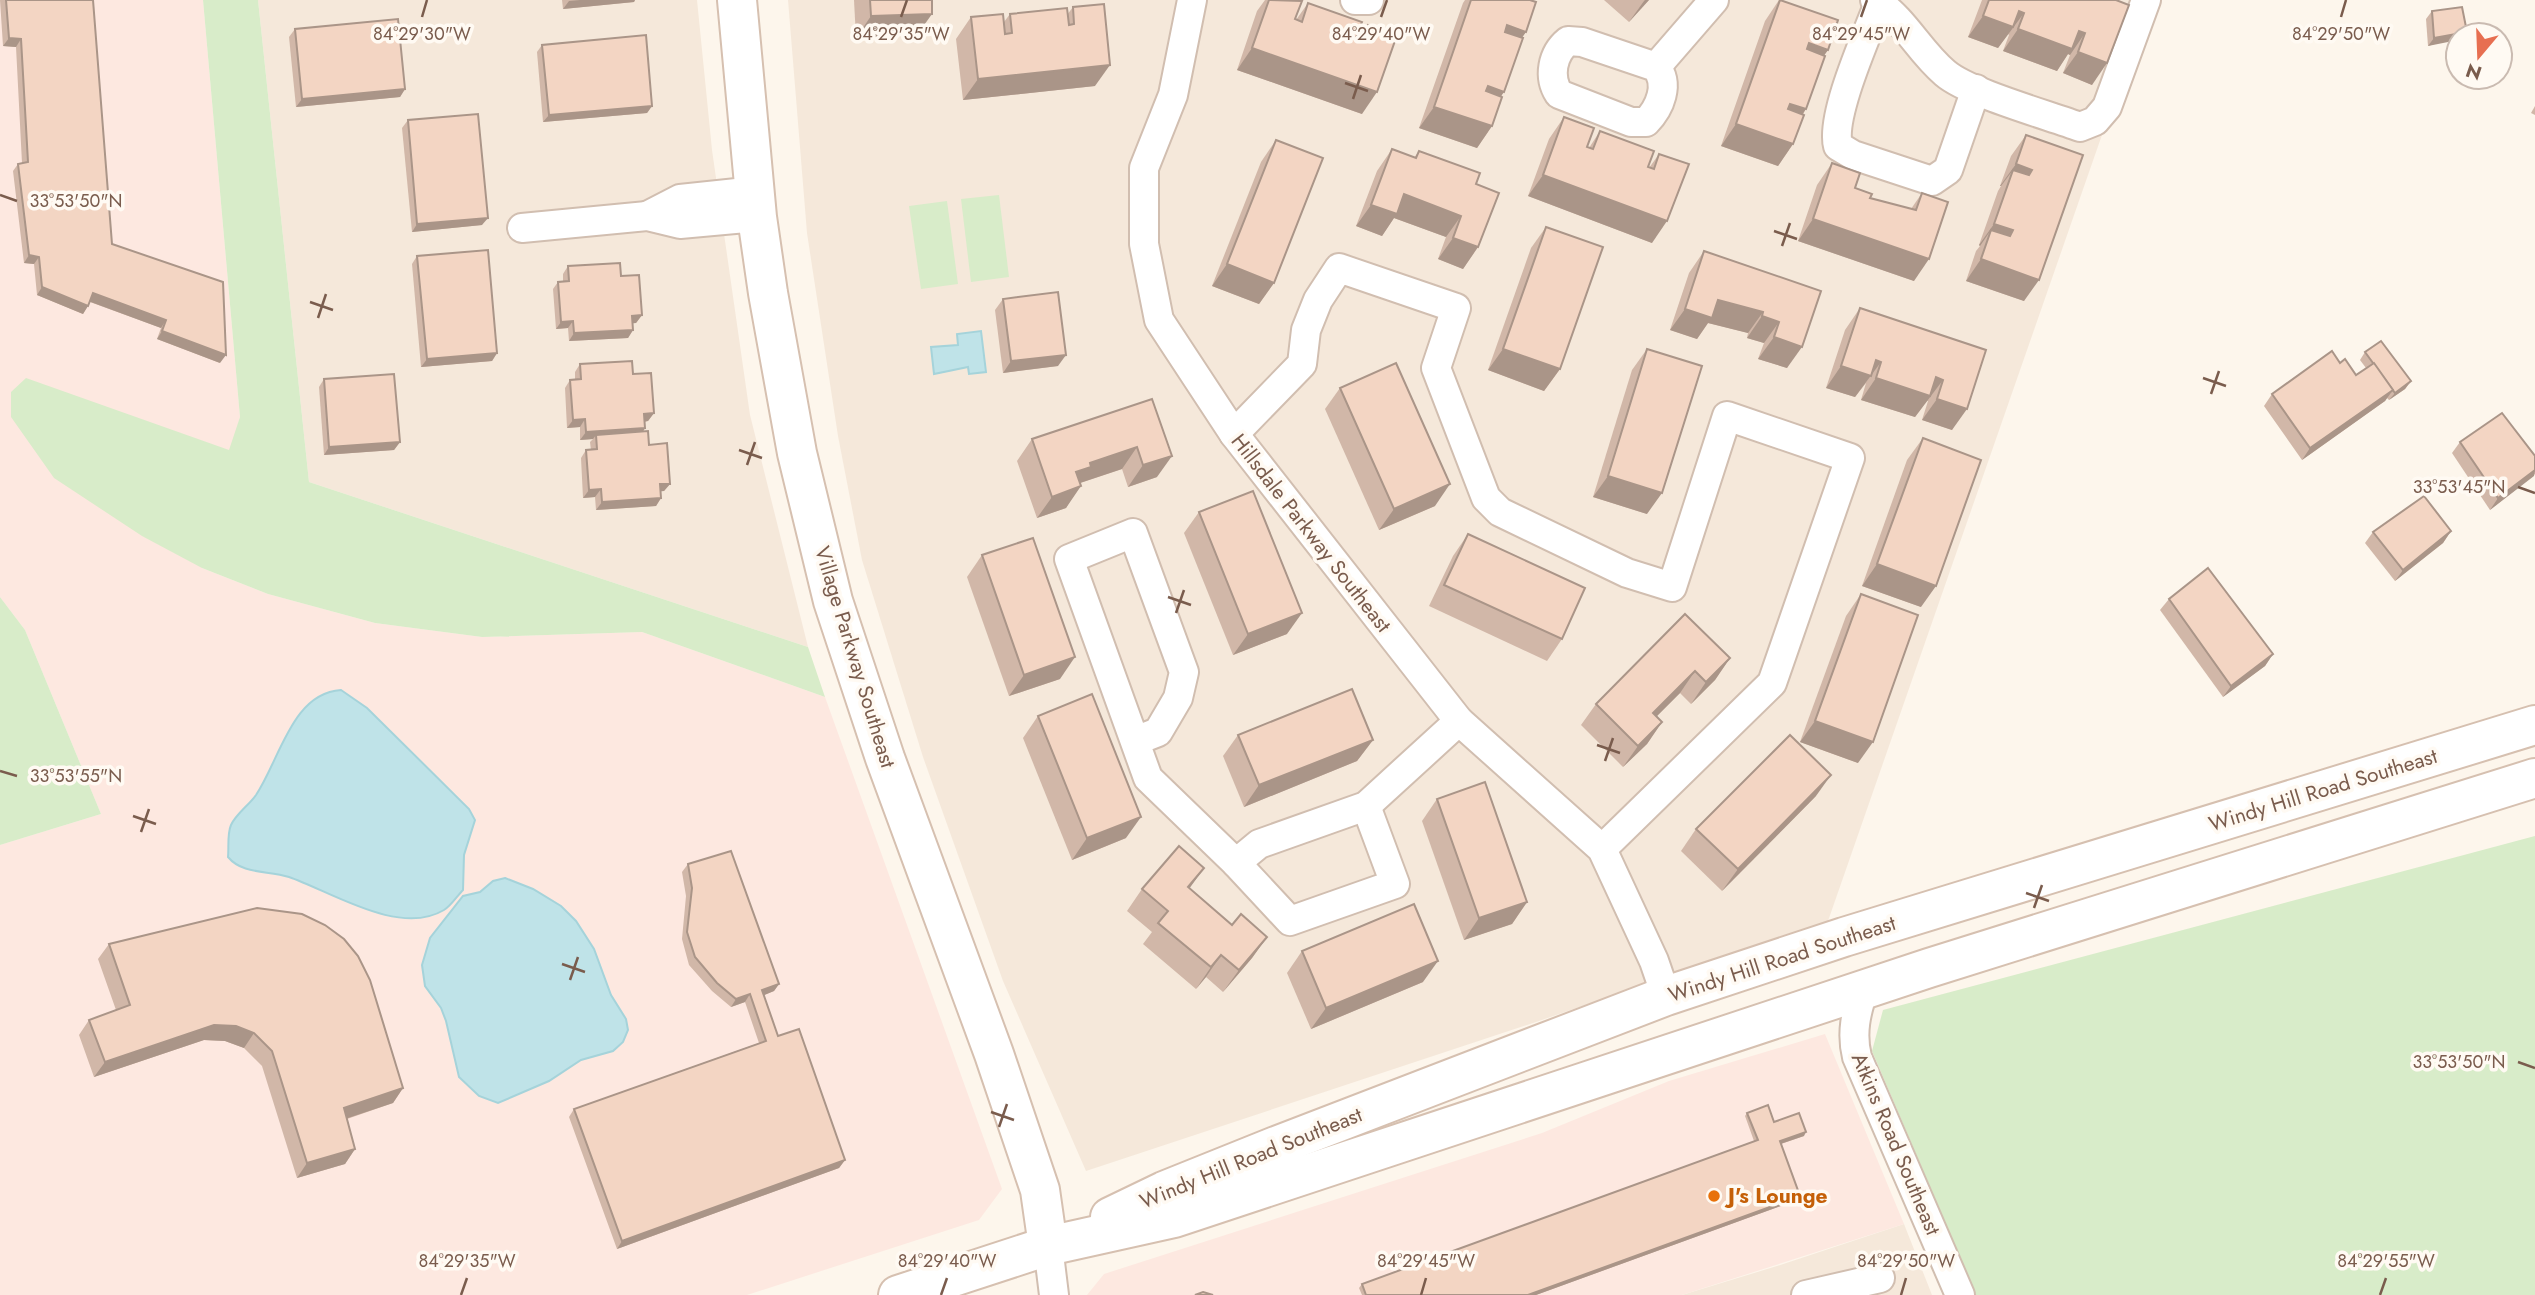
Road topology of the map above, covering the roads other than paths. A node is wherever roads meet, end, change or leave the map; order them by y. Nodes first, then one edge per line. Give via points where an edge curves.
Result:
1 (737, 0) edge
2 (1192, 0) edge
3 (1355, 0) edge
4 (1369, 0) edge
5 (1714, 0) edge
6 (2146, 0) edge
7 (1877, 1) edge
8 (1656, 67) dead end
9 (1976, 89) junction
10 (757, 204) junction
11 (523, 228) dead end
12 (1234, 434) junction
13 (1459, 722) junction
14 (2535, 725) edge
15 (1135, 741) junction
16 (2535, 778) edge
17 (1366, 806) junction
18 (2133, 848) junction
19 (1602, 849) junction
20 (1236, 863) junction
21 (1864, 989) junction
22 (1666, 996) junction
23 (1048, 1246) junction
24 (1880, 1278) dead end
25 (898, 1295) edge
26 (1054, 1295) edge
27 (1806, 1295) edge
28 (1960, 1295) edge

1 - 10 main road, Village Parkway Southeast
2 - 12 street, Hillsdale Parkway Southeast via 1173,95 1144,168 1143,244 1159,320
3 - 4 street
5 - 8 street
6 - 9 street via 2107,107 2095,121 2080,127
7 - 9 street via 1899,17 1945,73
7 - 9 street via 1842,104 1834,134 1838,146 1932,181 1948,170
10 - 11 street via 680,224 647,216
10 - 23 main road, Village Parkway Southeast via 797,453 833,601 884,758 1040,1189
12 - 13 street, Hillsdale Parkway Southeast
12 - 19 street via 1302,364 1306,330 1318,300 1339,268 1455,308 1436,368 1486,498 1500,512 1627,573 1672,587 1727,416 1850,458 1772,684
13 - 17 street
13 - 19 street, Hillsdale Parkway Southeast
14 - 18 main road, Windy Hill Road Southeast
15 - 15 street via 1069,559 1133,533 1184,672 1178,698 1158,732
15 - 20 street via 1148,778
16 - 21 main road, Windy Hill Road Southeast
17 - 20 street via 1259,844
17 - 20 street via 1395,884 1290,921
18 - 21 main road via 2052,902 1888,958
18 - 22 main road, Windy Hill Road Southeast
19 - 22 street, Hillsdale Parkway Southeast
21 - 23 main road, Windy Hill Road Southeast via 1185,1214
21 - 28 street, Atkins Road Southeast via 1854,1022 1857,1057
22 - 23 main road, Windy Hill Road Southeast via 1164,1191
23 - 25 main road, Windy Hill Road Southeast
23 - 26 street, Village Parkway Southeast
24 - 27 street

